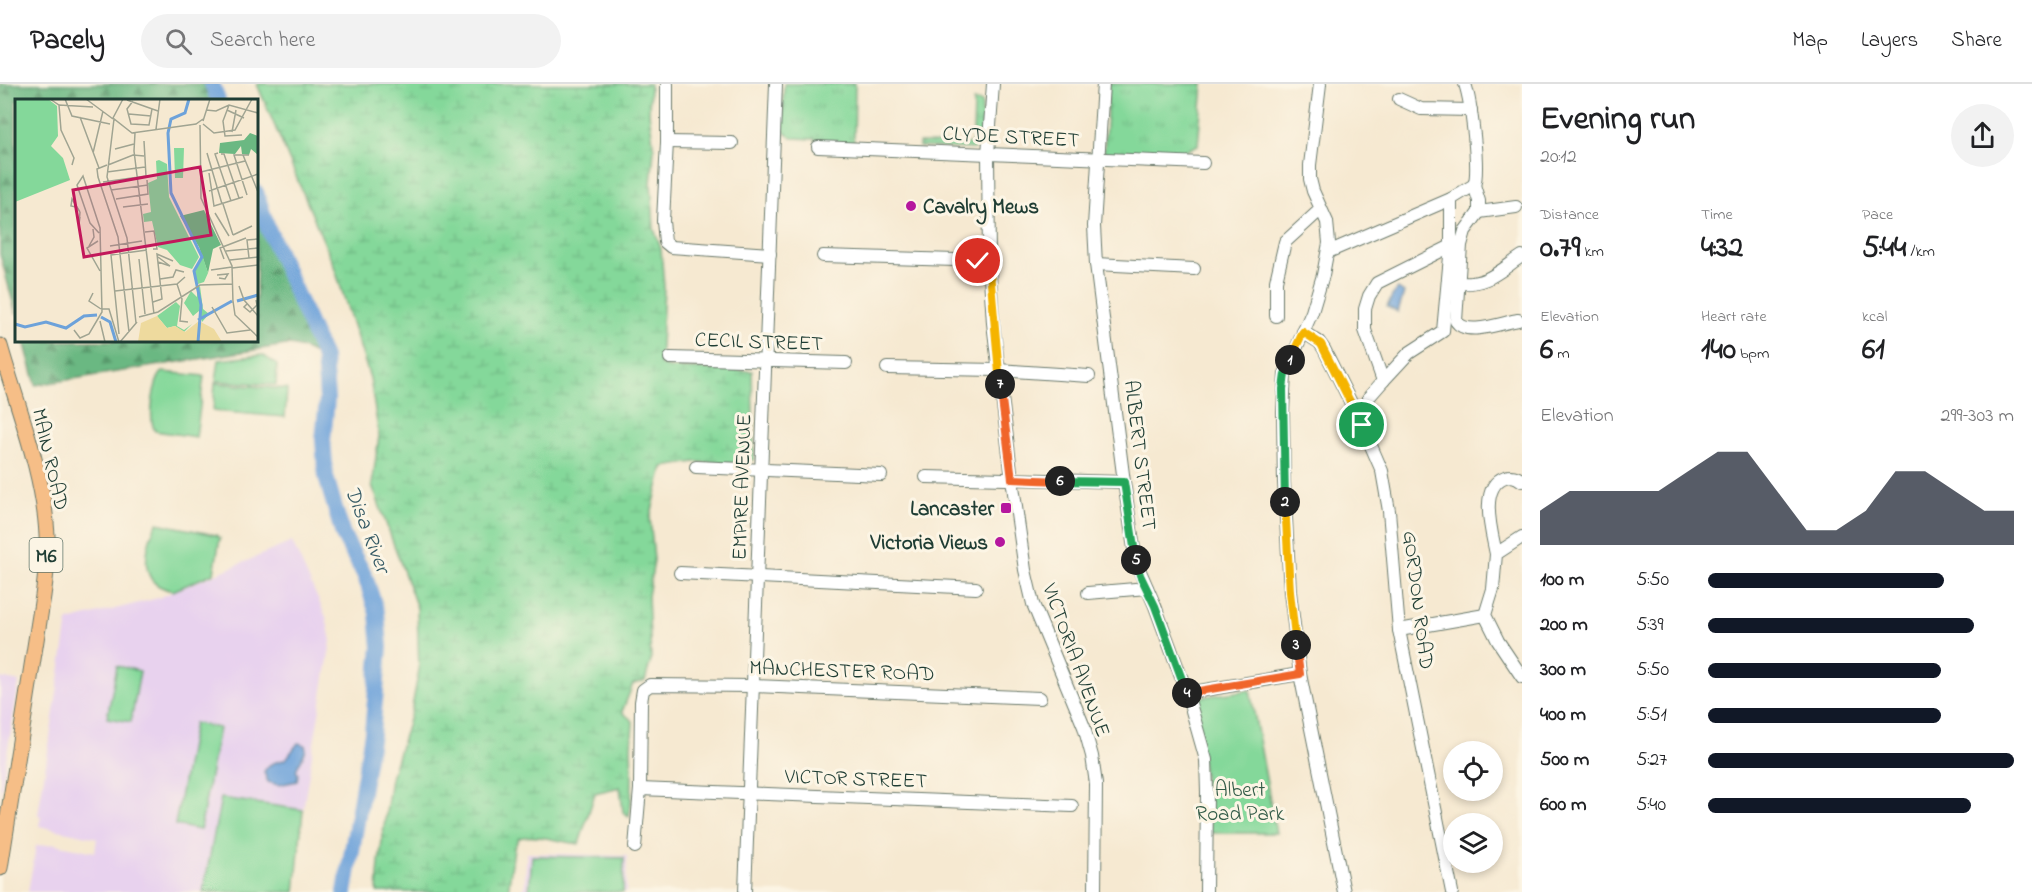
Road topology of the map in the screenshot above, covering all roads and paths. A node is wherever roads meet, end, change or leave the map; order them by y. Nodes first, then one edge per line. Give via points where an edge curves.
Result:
1 (667, 84) edge
2 (776, 84) edge
3 (993, 84) edge
4 (1103, 84) edge
5 (1320, 84) edge
6 (1465, 84) edge
7 (1399, 99) dead end
8 (1471, 110) junction
9 (668, 142) junction
10 (732, 143) dead end
11 (818, 147) dead end
12 (988, 154) junction
13 (1098, 160) junction
14 (1203, 164) dead end
15 (1474, 186) junction
16 (1451, 199) junction
17 (1516, 207) dead end
18 (1321, 208) junction
19 (1479, 212) junction
20 (1451, 246) junction
21 (1328, 252) junction
22 (770, 254) junction
23 (823, 256) dead end
24 (1522, 256) edge
25 (989, 261) junction
26 (1096, 264) junction
27 (1194, 269) dead end
28 (1457, 283) junction
29 (1276, 316) dead end
30 (1518, 320) dead end
31 (1303, 332) junction
32 (0, 346) edge
33 (670, 357) dead end
34 (765, 360) junction
35 (846, 363) dead end
36 (887, 368) dead end
37 (998, 370) junction
38 (1089, 376) dead end
39 (1383, 381) junction
40 (1369, 397) dead end
41 (696, 467) dead end
42 (761, 470) junction
43 (881, 476) dead end
44 (926, 477) dead end
45 (1012, 479) junction
46 (1522, 481) edge
47 (1124, 482) junction
48 (1522, 537) edge
49 (1496, 554) junction
50 (680, 573) dead end
51 (757, 576) junction
52 (976, 588) dead end
53 (1147, 588) junction
54 (1088, 593) dead end
55 (1485, 615) junction
56 (1400, 630) junction
57 (1300, 674) junction
58 (1522, 677) edge
59 (753, 686) junction
60 (1187, 693) junction
61 (1040, 698) dead end
62 (640, 789) junction
63 (749, 794) junction
64 (1072, 806) dead end
65 (4, 829) edge
66 (635, 848) dead end
67 (0, 868) edge
68 (745, 892) edge
69 (1095, 892) edge
70 (1206, 892) edge
71 (1344, 892) edge
72 (1452, 892) edge

1 - 9 street
2 - 22 street, EMPIRE AVENUE
3 - 12 street, VICTORIA AVENUE
4 - 13 street, ALBERT STREET
5 - 18 street via 1310,165 1313,191
6 - 8 street
7 - 8 street via 1421,109
8 - 15 street
9 - 10 street
9 - 22 street via 664,242 670,247
11 - 12 street, CLYDE STREET
12 - 13 street, CLYDE STREET
12 - 25 street, VICTORIA AVENUE
13 - 14 street, CLYDE STREET
13 - 26 street, ALBERT STREET
15 - 16 street
15 - 19 street
16 - 20 street
16 - 21 street
17 - 19 street
18 - 21 street via 1329,234
18 - 29 street via 1285,242 1276,281
19 - 28 street via 1463,236
20 - 39 street via 1443,331 1415,349
20 - 39 street via 1377,283 1369,296 1365,330
21 - 31 street via 1320,289
22 - 34 street, EMPIRE AVENUE
23 - 25 street
24 - 28 street via 1483,282
25 - 37 street, VICTORIA AVENUE
26 - 27 street
26 - 47 street, ALBERT STREET
28 - 30 street via 1455,317 1460,326 1473,329
31 - 56 street, GORDON ROAD via 1324,350 1382,471
31 - 57 street via 1285,374 1283,401 1286,528
32 - 65 main road, MAIN ROAD / M6 via 34,462 47,535 43,596
33 - 34 street, CECIL STREET
34 - 35 street, CECIL STREET
34 - 42 street, EMPIRE AVENUE
36 - 37 street
37 - 38 street
37 - 45 street, VICTORIA AVENUE
39 - 40 street
41 - 42 street
42 - 43 street
42 - 51 street, EMPIRE AVENUE
44 - 45 street
45 - 47 street
45 - 69 street, VICTORIA AVENUE via 1033,604 1084,727 1092,756 1096,784
46 - 49 street via 1509,476 1490,490
47 - 53 street, ALBERT STREET via 1136,562
48 - 49 street
49 - 55 street via 1493,589
50 - 51 street
51 - 52 street
51 - 59 street, EMPIRE AVENUE
53 - 54 street
53 - 60 street, ALBERT STREET
55 - 56 street
55 - 58 street
56 - 72 street, GORDON ROAD
57 - 60 street
57 - 71 street
59 - 61 street, MANCHESTER ROAD
59 - 62 street, MANCHESTER ROAD via 654,684 644,689
59 - 63 street, EMPIRE AVENUE
60 - 70 street, ALBERT STREET via 1207,771
62 - 63 street, VICTOR STREET
62 - 66 street
63 - 64 street, VICTOR STREET
63 - 68 street, EMPIRE AVENUE
65 - 67 main road, MAIN ROAD / M6

